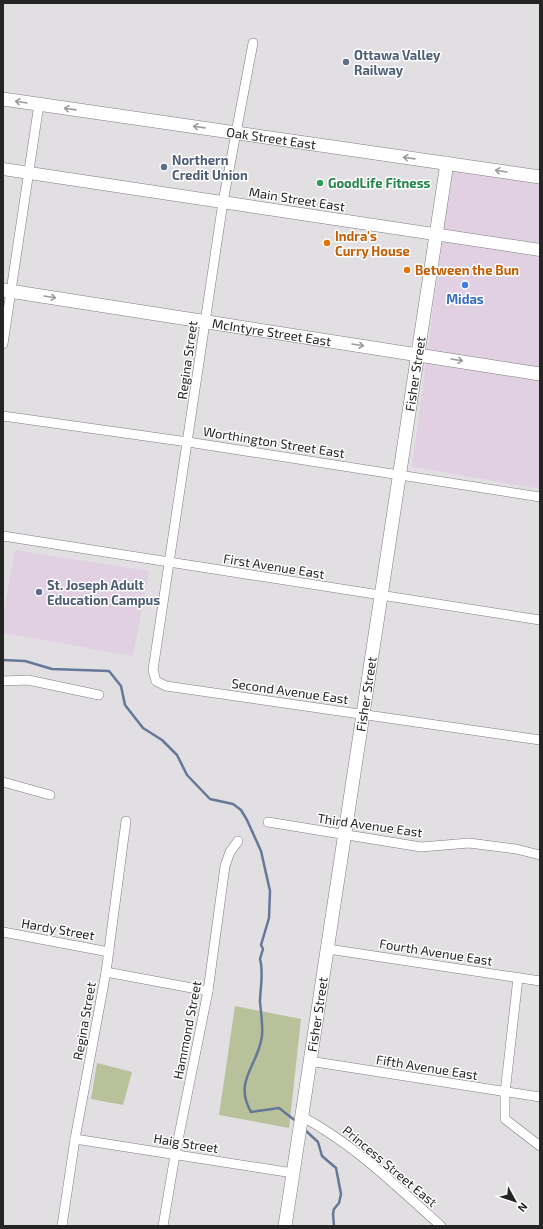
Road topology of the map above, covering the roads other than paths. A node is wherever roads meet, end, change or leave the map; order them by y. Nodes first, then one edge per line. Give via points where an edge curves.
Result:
1 (253, 43) dead end
2 (3, 99) edge
3 (39, 104) junction
4 (237, 133) junction
5 (447, 163) junction
6 (3, 169) edge
7 (29, 172) junction
8 (540, 177) edge
9 (223, 202) junction
10 (436, 235) junction
11 (540, 250) edge
12 (7, 291) edge
13 (206, 322) junction
14 (3, 344) edge
15 (418, 354) junction
16 (540, 374) edge
17 (3, 416) edge
18 (188, 442) junction
19 (400, 475) junction
20 (540, 497) edge
21 (3, 536) edge
22 (170, 562) junction
23 (380, 596) junction
24 (540, 620) edge
25 (3, 681) edge
26 (156, 682) joint
27 (99, 695) dead end
28 (363, 715) junction
29 (540, 740) edge
30 (3, 782) edge
31 (50, 795) dead end
32 (126, 821) dead end
33 (268, 822) dead end
34 (345, 835) junction
35 (238, 841) dead end
36 (540, 854) edge
37 (3, 935) edge
38 (328, 949) junction
39 (109, 952) junction
40 (106, 972) junction
41 (518, 978) junction
42 (540, 981) edge
43 (208, 991) junction
44 (310, 1061) junction
45 (505, 1093) junction
46 (540, 1098) edge
47 (301, 1119) junction
48 (75, 1139) junction
49 (540, 1146) edge
50 (175, 1155) junction
51 (292, 1173) junction
52 (62, 1226) edge
53 (163, 1226) edge
54 (285, 1226) edge
55 (441, 1226) edge

1 - 4 street, Regina Street
3 -> 2 main road, Oak Street East
4 -> 3 main road, Oak Street East
3 - 7 street
5 -> 4 main road, Oak Street East
4 - 9 street, Regina Street
8 -> 5 main road, Oak Street East
5 - 10 main road, Fisher Street
6 - 7 street, Main Street East
7 - 9 street, Main Street East
7 - 12 street
9 - 10 street, Main Street East
9 - 13 street, Regina Street
10 - 11 street, Main Street East
10 - 15 main road, Fisher Street
12 -> 13 main road, McIntyre Street East
12 - 14 street
13 -> 15 main road, McIntyre Street East
13 - 18 street, Regina Street
15 -> 16 main road, McIntyre Street East
15 - 19 main road, Fisher Street
17 - 18 street, Worthington Street East
18 - 19 street, Worthington Street East
18 - 22 street, Regina Street
19 - 20 street, Worthington Street East
19 - 23 main road, Fisher Street
21 - 22 street, First Avenue East
22 - 23 street, First Avenue East
22 - 26 street, Regina Street via 153,670
23 - 24 street, First Avenue East
23 - 28 main road, Fisher Street
25 - 27 street via 28,680
26 - 28 street, Second Avenue East via 166,686
28 - 29 street, Second Avenue East
28 - 34 main road, Fisher Street
30 - 31 street
32 - 39 street, Regina Street
33 - 34 street, Third Avenue East
34 - 36 street, Third Avenue East via 421,847 469,843
34 - 38 main road, Fisher Street
35 - 43 street, Hammond Street via 230,852 225,866
37 - 39 street, Hardy Street
38 - 41 street, Fourth Avenue East
38 - 44 main road, Fisher Street
39 - 40 street, Regina Street
40 - 43 street
40 - 48 street, Regina Street
41 - 42 street, Fourth Avenue East
41 - 45 street
43 - 50 street, Hammond Street
44 - 45 street, Fifth Avenue East
44 - 47 main road, Fisher Street
45 - 46 street, Fifth Avenue East
45 - 49 street via 505,1119
47 - 51 main road, Fisher Street
47 - 55 street, Princess Street East via 319,1125 360,1155
48 - 50 street, Haig Street
48 - 52 street, Regina Street
50 - 51 street, Haig Street
50 - 53 street, Hammond Street
51 - 54 main road, Fisher Street

